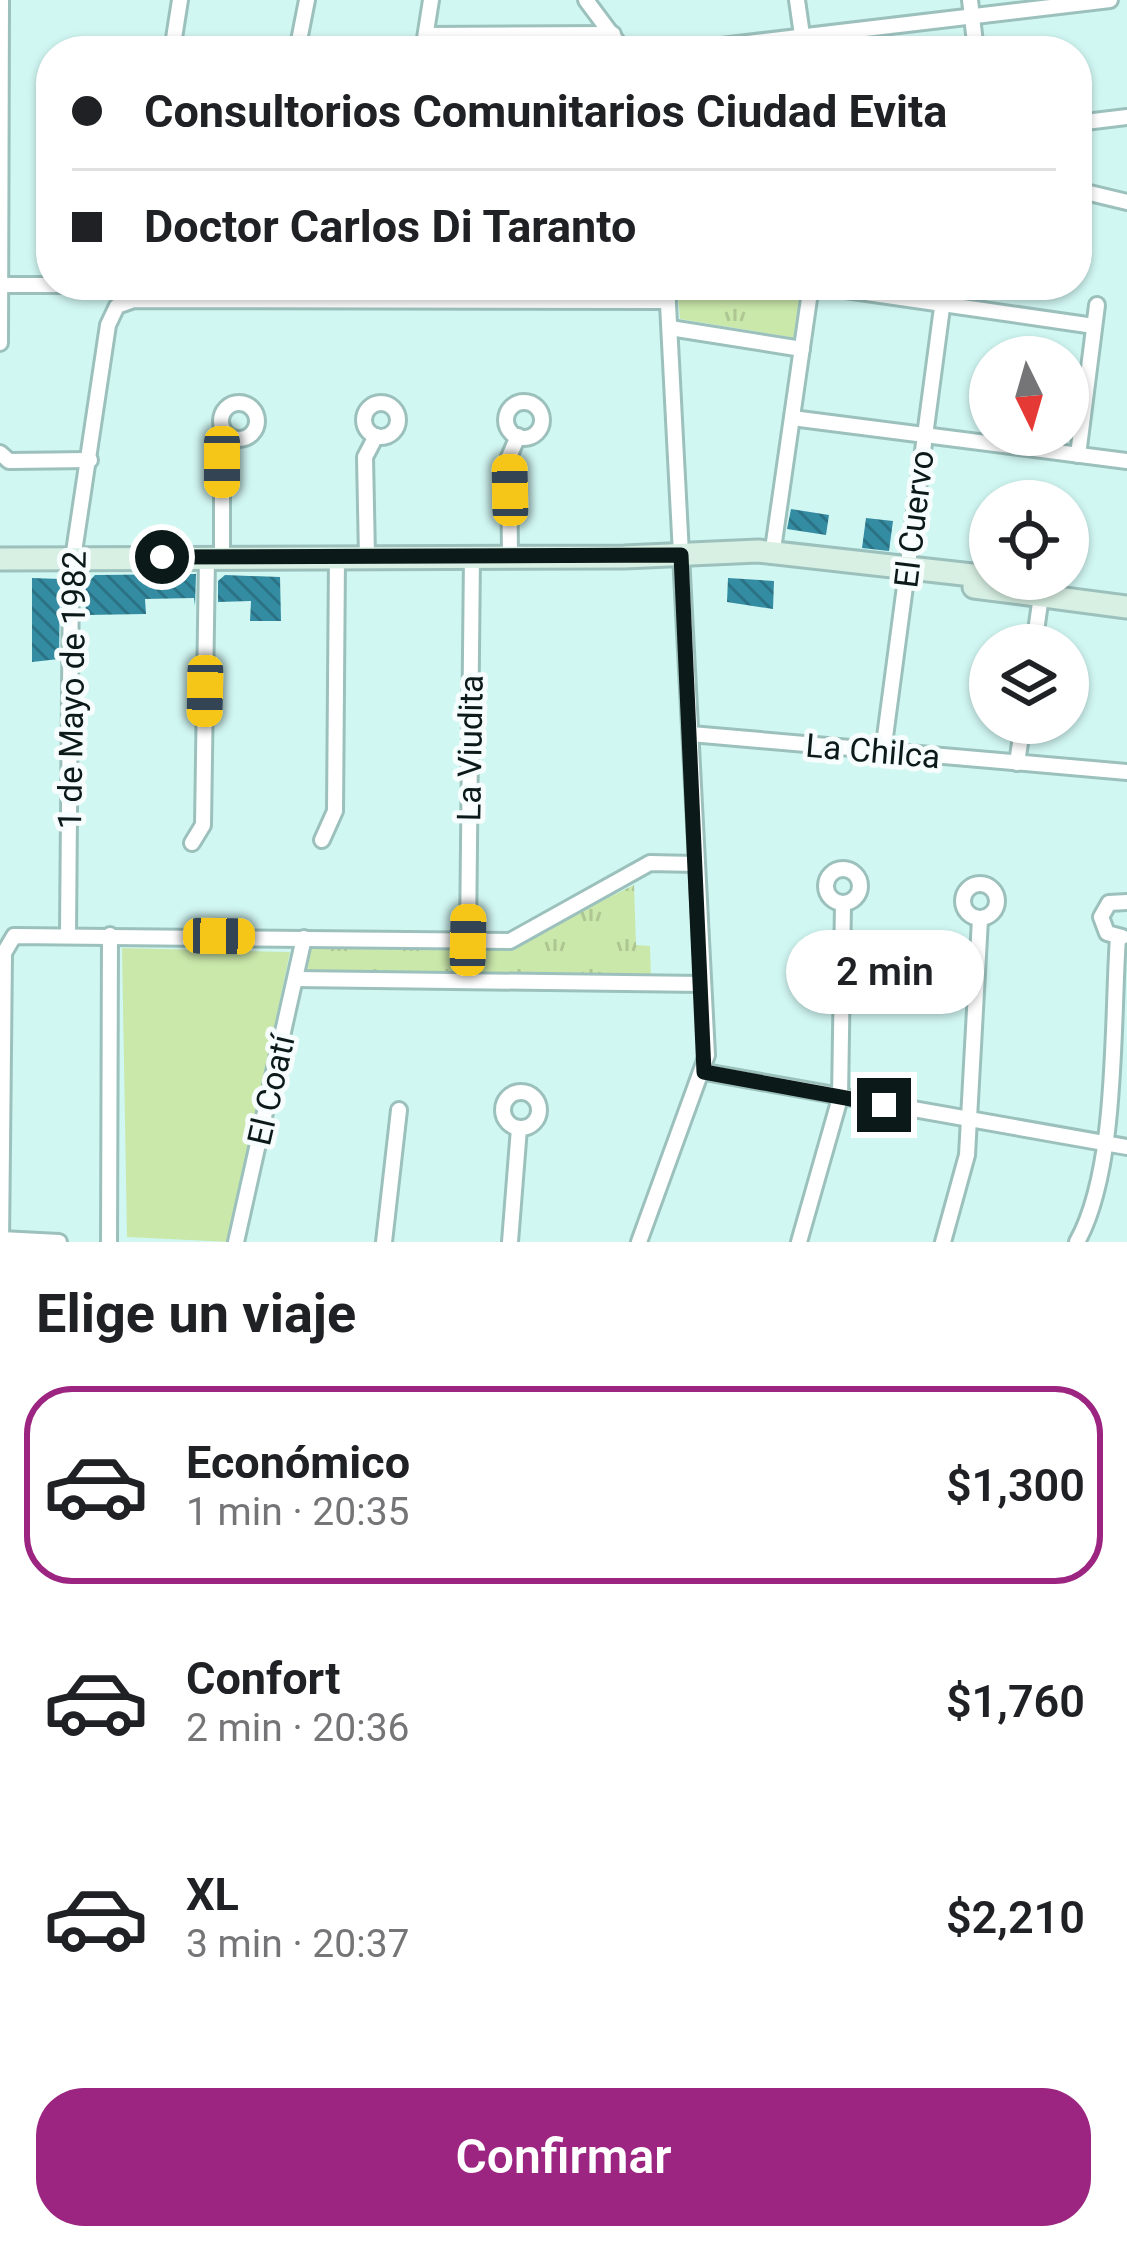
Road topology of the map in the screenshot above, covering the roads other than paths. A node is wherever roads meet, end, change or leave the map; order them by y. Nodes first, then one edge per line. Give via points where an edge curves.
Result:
1 (1, 0) edge
2 (180, 0) edge
3 (307, 0) edge
4 (431, 0) edge
5 (586, 0) edge
6 (797, 0) edge
7 (1110, 0) edge
8 (971, 8) edge
9 (841, 31) junction
10 (614, 34) joint
11 (802, 35) junction
12 (174, 36) edge
13 (300, 36) edge
14 (425, 36) edge
15 (572, 36) edge
16 (794, 36) edge
17 (842, 36) edge
18 (1127, 117) edge
19 (1092, 121) edge
20 (1092, 194) edge
21 (1127, 202) edge
22 (0, 285) edge
23 (36, 285) edge
24 (123, 300) edge
25 (668, 300) edge
26 (809, 300) edge
27 (909, 300) edge
28 (943, 300) edge
29 (942, 305) junction
30 (1096, 305) dead end
31 (1094, 326) junction
32 (670, 328) junction
33 (0, 343) edge
34 (802, 350) junction
35 (1089, 366) edge
36 (792, 418) junction
37 (924, 435) junction
38 (376, 436) dead end
39 (518, 436) dead end
40 (229, 437) dead end
41 (969, 441) edge
42 (1, 455) edge
43 (1089, 456) edge
44 (90, 460) junction
45 (1127, 461) edge
46 (681, 555) junction
47 (472, 556) junction
48 (510, 556) junction
49 (214, 557) junction
50 (337, 557) junction
51 (368, 557) junction
52 (772, 557) junction
53 (73, 558) junction
54 (0, 560) edge
55 (908, 573) junction
56 (969, 577) edge
57 (969, 584) edge
58 (1089, 591) edge
59 (1127, 596) edge
60 (1070, 600) edge
61 (1127, 608) edge
62 (691, 734) junction
63 (1020, 744) edge
64 (883, 752) junction
65 (1017, 763) junction
66 (1127, 772) edge
67 (322, 839) dead end
68 (192, 843) dead end
69 (695, 864) junction
70 (1127, 902) edge
71 (843, 904) dead end
72 (980, 919) dead end
73 (68, 934) junction
74 (110, 934) junction
75 (1123, 936) edge
76 (304, 938) junction
77 (468, 940) junction
78 (296, 979) junction
79 (703, 984) junction
80 (704, 1072) junction
81 (840, 1098) junction
82 (399, 1110) dead end
83 (970, 1120) junction
84 (519, 1128) dead end
85 (1104, 1144) junction
86 (1127, 1147) edge
87 (1, 1240) edge
88 (59, 1242) edge
89 (109, 1242) edge
90 (236, 1242) edge
91 (384, 1242) edge
92 (511, 1242) edge
93 (638, 1242) edge
94 (799, 1242) edge
95 (944, 1242) edge
96 (1077, 1242) edge

1 - 22 street
2 - 12 street
3 - 13 street
4 - 14 street
5 - 10 street
6 - 11 street
7 - 8 street
8 - 9 street
9 - 11 street
9 - 17 street
10 - 15 street
11 - 16 street
18 - 19 street
20 - 21 street
22 - 23 street
22 - 33 street
24 - 44 street, 1 de Mayo de 1982 via 108,325
25 - 32 street
26 - 34 street
27 - 29 street
28 - 29 street, El Cuervo
29 - 31 street
29 - 37 street, El Cuervo
30 - 31 street
31 - 35 street
32 - 34 street
32 - 46 street
34 - 36 street
36 - 37 street
36 - 52 street
37 - 41 street
37 - 55 street, El Cuervo
38 - 51 street via 365,457
39 - 48 street via 509,458
40 - 49 street
42 - 44 street
43 - 45 street
44 - 53 street, 1 de Mayo de 1982
46 - 48 main road
46 - 52 main road
46 - 62 street
47 - 48 main road
47 - 51 main road
47 - 77 street, La Viudita
49 - 50 main road
49 - 53 main road
49 - 68 street via 203,825
50 - 51 main road
50 - 67 street via 335,811
52 - 55 main road
53 - 54 main road
53 - 73 street, 1 de Mayo de 1982
55 - 56 main road
55 - 57 main road
55 - 64 street, El Cuervo
58 - 59 main road
60 - 61 main road
62 - 64 street, La Chilca
62 - 69 street
63 - 65 street
64 - 65 street, La Chilca
65 - 66 street, La Chilca
69 - 77 street via 650,863 520,937
69 - 79 street
70 - 75 street via 1102,912 1104,928
71 - 81 street
72 - 83 street
73 - 74 street
73 - 87 street via 23,934 8,940 4,953
74 - 76 street
74 - 89 street
75 - 85 street
76 - 77 street
76 - 78 street, El Coatí
78 - 79 street
78 - 90 street, El Coatí
79 - 80 street
80 - 81 street
80 - 93 street
81 - 83 street
81 - 94 street
82 - 91 street
83 - 85 street
83 - 95 street via 963,1182
84 - 92 street
85 - 86 street
85 - 96 street via 1096,1198
87 - 88 street

